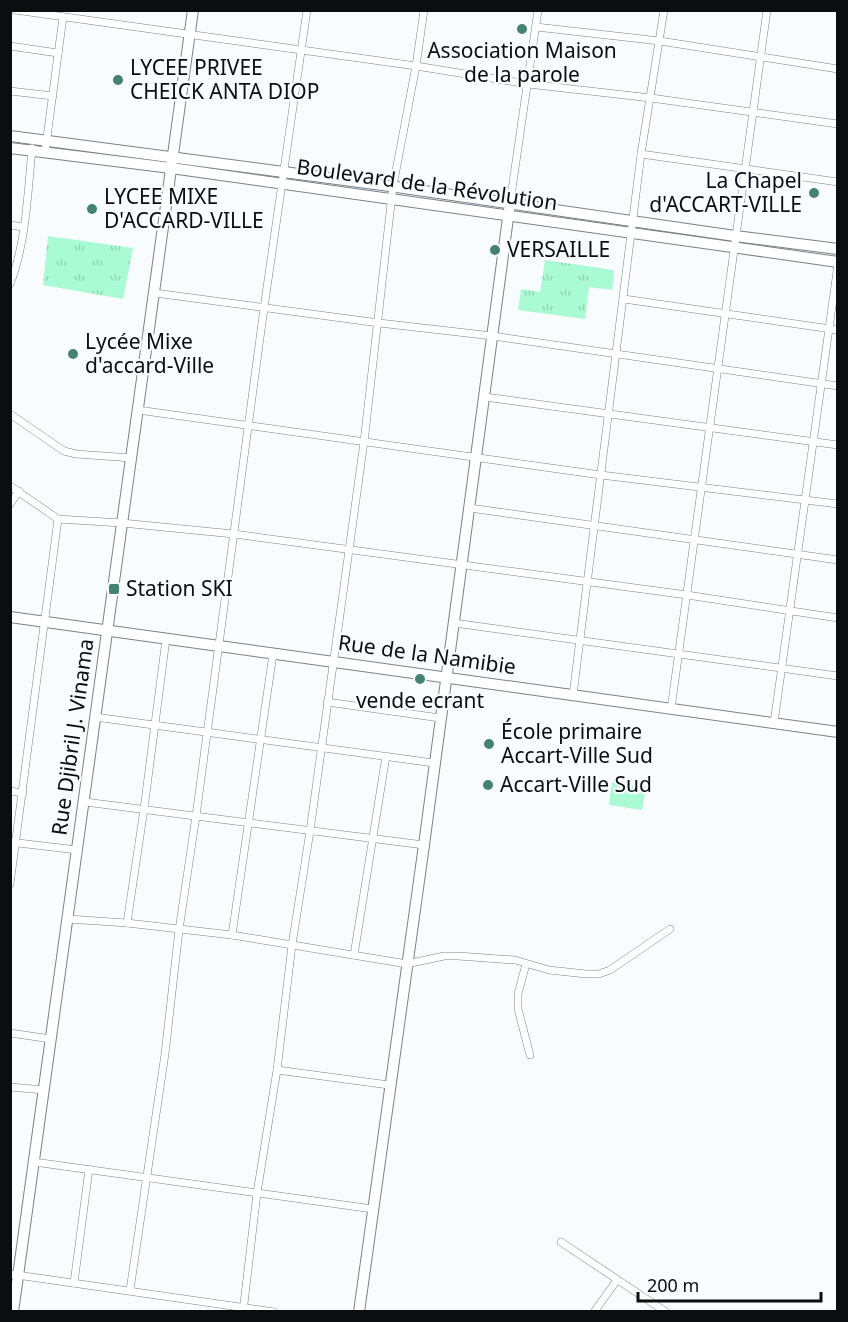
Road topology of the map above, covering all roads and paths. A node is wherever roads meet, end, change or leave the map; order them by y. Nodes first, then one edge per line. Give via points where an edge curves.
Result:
1 (15, 10) edge
2 (193, 10) edge
3 (307, 10) edge
4 (424, 10) edge
5 (538, 10) edge
6 (664, 10) edge
7 (767, 10) edge
8 (50, 13) edge
9 (63, 17) junction
10 (536, 27) junction
11 (190, 34) junction
12 (660, 41) junction
13 (10, 46) edge
14 (300, 50) junction
15 (58, 53) junction
16 (761, 56) junction
17 (416, 66) junction
18 (837, 69) edge
19 (528, 84) junction
20 (10, 91) edge
21 (52, 96) junction
22 (651, 98) junction
23 (752, 113) junction
24 (837, 124) edge
25 (10, 136) edge
26 (32, 145) junction
27 (46, 147) junction
28 (10, 148) edge
29 (641, 154) junction
30 (171, 163) junction
31 (745, 168) junction
32 (285, 173) junction
33 (837, 182) edge
34 (283, 185) junction
35 (393, 186) junction
36 (392, 200) junction
37 (510, 203) junction
38 (508, 217) junction
39 (633, 220) junction
40 (10, 225) edge
41 (23, 227) junction
42 (632, 232) junction
43 (735, 242) junction
44 (837, 249) edge
45 (837, 263) edge
46 (10, 284) edge
47 (155, 293) junction
48 (624, 299) junction
49 (264, 308) junction
50 (725, 314) junction
51 (379, 323) junction
52 (829, 328) junction
53 (837, 330) edge
54 (493, 336) junction
55 (616, 354) junction
56 (717, 368) junction
57 (820, 383) junction
58 (837, 386) edge
59 (485, 397) junction
60 (138, 410) junction
61 (10, 414) edge
62 (608, 414) junction
63 (249, 427) junction
64 (708, 427) junction
65 (812, 441) junction
66 (364, 442) junction
67 (837, 445) edge
68 (132, 458) junction
69 (477, 458) junction
70 (601, 475) junction
71 (10, 486) edge
72 (701, 486) junction
73 (19, 491) junction
74 (805, 500) junction
75 (10, 504) edge
76 (837, 504) edge
77 (470, 508) junction
78 (58, 519) junction
79 (122, 523) junction
80 (595, 526) junction
81 (234, 534) junction
82 (695, 540) junction
83 (349, 548) junction
84 (798, 555) junction
85 (837, 560) edge
86 (462, 565) junction
87 (587, 582) junction
88 (687, 595) junction
89 (791, 610) junction
90 (10, 617) edge
91 (837, 618) edge
92 (44, 623) junction
93 (454, 623) junction
94 (107, 631) junction
95 (166, 639) junction
96 (579, 640) junction
97 (219, 646) junction
98 (273, 654) junction
99 (678, 654) junction
100 (333, 662) junction
101 (782, 668) junction
102 (837, 676) edge
103 (446, 678) junction
104 (573, 695) junction
105 (327, 702) junction
106 (671, 709) junction
107 (95, 717) junction
108 (440, 718) junction
109 (774, 723) junction
110 (156, 725) junction
111 (206, 732) junction
112 (837, 732) edge
113 (259, 739) junction
114 (321, 747) junction
115 (386, 756) junction
116 (434, 763) junction
117 (10, 791) edge
118 (23, 793) junction
119 (85, 802) junction
120 (144, 810) junction
121 (196, 816) junction
122 (249, 823) junction
123 (310, 831) junction
124 (373, 839) junction
125 (14, 842) edge
126 (424, 845) junction
127 (77, 850) junction
128 (10, 884) edge
129 (68, 919) junction
130 (127, 923) junction
131 (670, 929) dead end
132 (179, 930) junction
133 (232, 936) junction
134 (292, 945) junction
135 (354, 955) junction
136 (407, 964) junction
137 (526, 964) junction
138 (10, 1033) edge
139 (51, 1039) junction
140 (530, 1055) dead end
141 (277, 1070) junction
142 (389, 1085) junction
143 (10, 1087) edge
144 (44, 1090) junction
145 (34, 1162) junction
146 (88, 1169) junction
147 (146, 1176) junction
148 (257, 1193) junction
149 (373, 1209) junction
150 (561, 1242) dead end
151 (15, 1274) edge
152 (617, 1280) junction
153 (74, 1283) junction
154 (130, 1290) junction
155 (244, 1309) edge
156 (14, 1311) edge
157 (274, 1311) edge
158 (359, 1311) edge
159 (594, 1311) edge
160 (666, 1311) edge

1 - 8 street
2 - 11 street, Rue Djibril J. Vinama
3 - 14 street
4 - 17 street
5 - 10 street
6 - 12 street
7 - 16 street
8 - 9 street
9 - 11 street
9 - 15 street
10 - 12 street
10 - 19 street
11 - 14 street
11 - 30 street, Rue Djibril J. Vinama
12 - 16 street
12 - 22 street
13 - 15 street
14 - 17 street
14 - 32 street
15 - 21 street
16 - 18 street
16 - 23 street
17 - 19 street
17 - 35 street
19 - 22 street
19 - 37 street
20 - 21 street
21 - 27 street
22 - 23 street
22 - 29 street
23 - 24 street
23 - 31 street
25 - 26 street, Boulevard de la Révolution
26 - 27 street, Boulevard de la Révolution
26 - 28 street, Boulevard de la Révolution
26 - 41 street
27 - 30 street, Boulevard de la Révolution
29 - 31 street
29 - 39 street
30 - 32 street, Boulevard de la Révolution
30 - 34 street, Boulevard de la Révolution
30 - 47 street, Rue Djibril J. Vinama
31 - 33 street
31 - 43 street
32 - 34 street
32 - 35 street, Boulevard de la Révolution
34 - 36 street, Boulevard de la Révolution
34 - 49 street
35 - 36 street
35 - 37 street, Boulevard de la Révolution
36 - 38 street, Boulevard de la Révolution
36 - 51 street
37 - 38 street
37 - 39 street, Boulevard de la Révolution
38 - 42 street, Boulevard de la Révolution
38 - 54 street
39 - 42 street
39 - 43 street, Boulevard de la Révolution
40 - 41 street
41 - 46 street
42 - 43 street, Boulevard de la Révolution
42 - 48 street
43 - 44 street, Boulevard de la Révolution
43 - 45 street, Boulevard de la Révolution
43 - 50 street
45 - 52 street
47 - 49 street
47 - 60 street, Rue Djibril J. Vinama
48 - 50 street
48 - 55 street
49 - 51 street
49 - 63 street
50 - 52 street
50 - 56 street
51 - 54 street
51 - 66 street
52 - 53 street
52 - 57 street
54 - 55 street
54 - 59 street
55 - 56 street
55 - 62 street
56 - 57 street
56 - 64 street
57 - 58 street
57 - 65 street
59 - 62 street
59 - 69 street
60 - 63 street
60 - 68 street, Rue Djibril J. Vinama
61 - 68 street via 64,451
62 - 64 street
62 - 70 street
63 - 66 street
63 - 81 street
64 - 65 street
64 - 72 street
65 - 67 street
65 - 74 street
66 - 69 street
66 - 83 street
68 - 79 street, Rue Djibril J. Vinama
69 - 70 street
69 - 77 street
70 - 72 street
70 - 80 street
71 - 73 street
72 - 74 street
72 - 82 street
73 - 75 street
73 - 78 street
74 - 76 street
74 - 84 street
77 - 80 street
77 - 86 street
78 - 79 street
78 - 92 street
79 - 81 street
79 - 94 street, Rue Djibril J. Vinama
80 - 82 street
80 - 87 street
81 - 83 street
81 - 97 street
82 - 84 street
82 - 88 street
83 - 86 street
83 - 100 street
84 - 85 street
84 - 89 street
86 - 87 street
86 - 93 street
87 - 88 street
87 - 96 street
88 - 89 street
88 - 99 street
89 - 91 street
89 - 101 street
90 - 92 street, Rue de la Namibie
92 - 94 street, Rue de la Namibie
92 - 118 street
93 - 96 street
93 - 103 street
94 - 95 street, Rue de la Namibie
94 - 107 street, Rue Djibril J. Vinama
95 - 97 street, Rue de la Namibie
95 - 110 street
96 - 99 street
96 - 104 street
97 - 98 street, Rue de la Namibie
97 - 111 street
98 - 100 street, Rue de la Namibie
98 - 113 street
99 - 101 street
99 - 106 street
100 - 103 street, Rue de la Namibie
100 - 105 street
101 - 102 street
101 - 109 street
103 - 104 street, Rue de la Namibie
103 - 108 street
104 - 106 street, Rue de la Namibie
105 - 108 street
105 - 114 street
106 - 109 street, Rue de la Namibie
107 - 110 street
107 - 119 street, Rue Djibril J. Vinama
108 - 116 street
109 - 112 street, Rue de la Namibie
110 - 111 street
110 - 120 street
111 - 113 street
111 - 121 street
113 - 114 street
113 - 122 street
114 - 115 street
114 - 123 street
115 - 116 street
115 - 124 street
116 - 126 street
117 - 118 street
118 - 125 street
119 - 120 street
119 - 127 street, Rue Djibril J. Vinama
120 - 121 street
120 - 130 street
121 - 122 street
121 - 132 street
122 - 123 street
122 - 133 street
123 - 124 street
123 - 134 street
124 - 126 street
124 - 135 street
125 - 127 street
125 - 128 street
126 - 136 street
127 - 129 street, Rue Djibril J. Vinama
129 - 130 street
129 - 139 street, Rue Djibril J. Vinama
130 - 132 street
131 - 137 street via 599,974
132 - 133 street
132 - 147 street
133 - 134 street
134 - 135 street
134 - 141 street
135 - 136 street
136 - 137 street via 458,957
136 - 142 street
137 - 140 street via 518,1009
138 - 139 street
139 - 144 street, Rue Djibril J. Vinama
141 - 142 street
141 - 148 street
142 - 149 street
143 - 144 street
144 - 145 street, Rue Djibril J. Vinama
145 - 146 street
145 - 151 street, Rue Djibril J. Vinama
146 - 147 street
146 - 153 street
147 - 148 street
147 - 154 street
148 - 149 street
148 - 155 street
149 - 158 street
150 - 152 street
151 - 153 street
151 - 156 street, Rue Djibril J. Vinama
152 - 159 street
152 - 160 street
153 - 154 street
154 - 155 street
155 - 157 street

